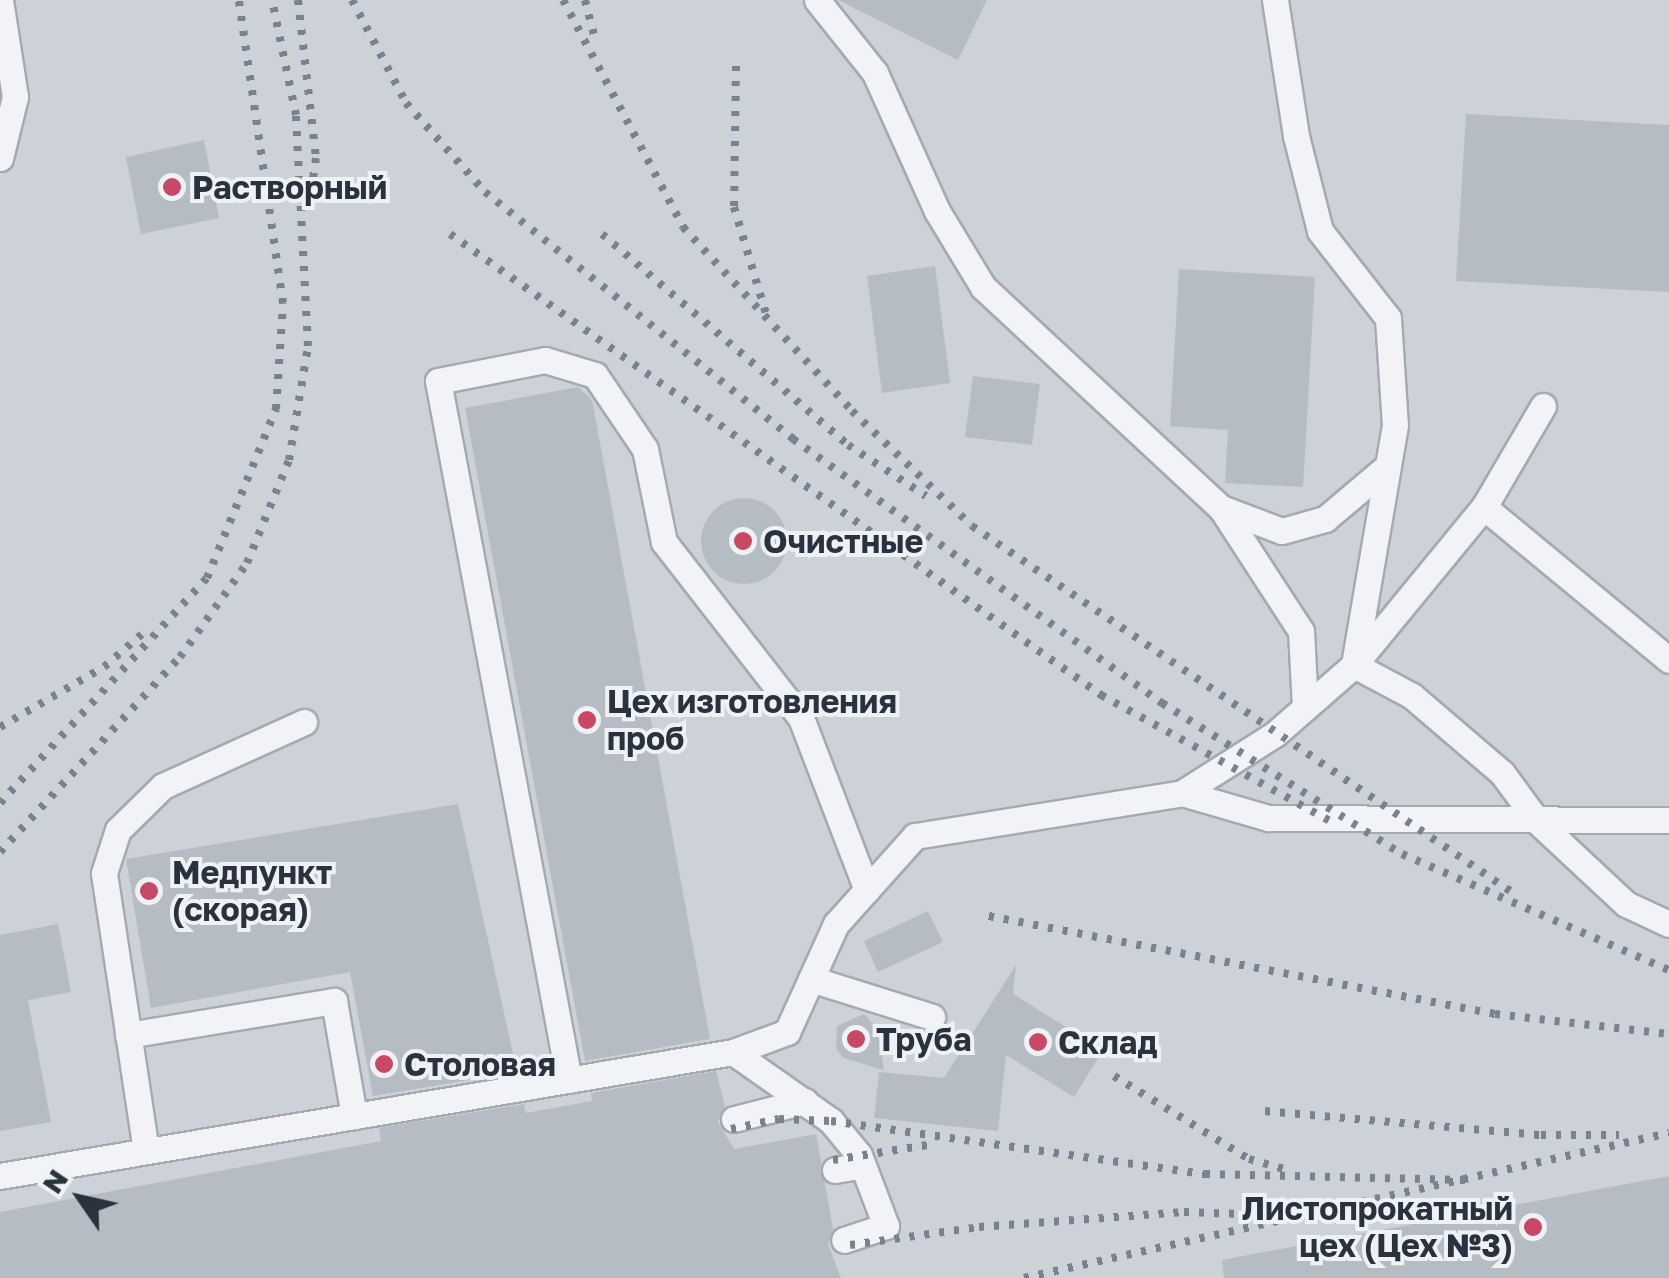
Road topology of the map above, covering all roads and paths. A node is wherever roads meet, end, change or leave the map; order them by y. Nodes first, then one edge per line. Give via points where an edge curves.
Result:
1 (0, 0) edge
2 (816, 0) edge
3 (1274, 0) edge
4 (0, 158) edge
5 (1543, 406) dead end
6 (1388, 466) junction
7 (1484, 507) junction
8 (1221, 508) junction
9 (1669, 660) edge
10 (1354, 665) junction
11 (1305, 708) junction
12 (304, 722) dead end
13 (1182, 792) junction
14 (1669, 820) edge
15 (1538, 822) junction
16 (867, 890) junction
17 (1669, 924) edge
18 (811, 979) junction
19 (932, 1017) dead end
20 (128, 1035) junction
21 (733, 1052) junction
22 (568, 1080) junction
23 (805, 1101) junction
24 (354, 1116) junction
25 (734, 1120) dead end
26 (146, 1152) junction
27 (863, 1165) junction
28 (835, 1170) dead end
29 (0, 1176) edge
30 (844, 1240) dead end

1 - 4 lane via 15,97
2 - 8 lane via 875,73 937,211 984,287
3 - 6 lane via 1320,231 1388,318 1395,424
5 - 7 lane
6 - 8 lane via 1326,519 1282,531
6 - 10 lane
7 - 9 lane
7 - 10 lane
8 - 11 lane via 1302,632
10 - 11 lane
10 - 15 lane via 1412,696 1502,772
11 - 13 lane
12 - 20 lane via 163,786 118,830 104,873
13 - 15 lane via 1268,818
13 - 16 lane via 914,836
14 - 15 lane
15 - 17 lane via 1626,904
16 - 18 lane via 836,924
16 - 22 lane via 801,718 664,542 645,449 603,385 595,376 545,360 438,380
18 - 19 lane
18 - 21 lane via 787,1032
20 - 24 lane via 334,1001
20 - 26 lane
21 - 22 lane
21 - 23 lane
22 - 24 lane
23 - 25 lane
23 - 27 lane via 830,1121
24 - 26 lane
26 - 29 lane
27 - 28 lane
27 - 30 lane via 886,1226

